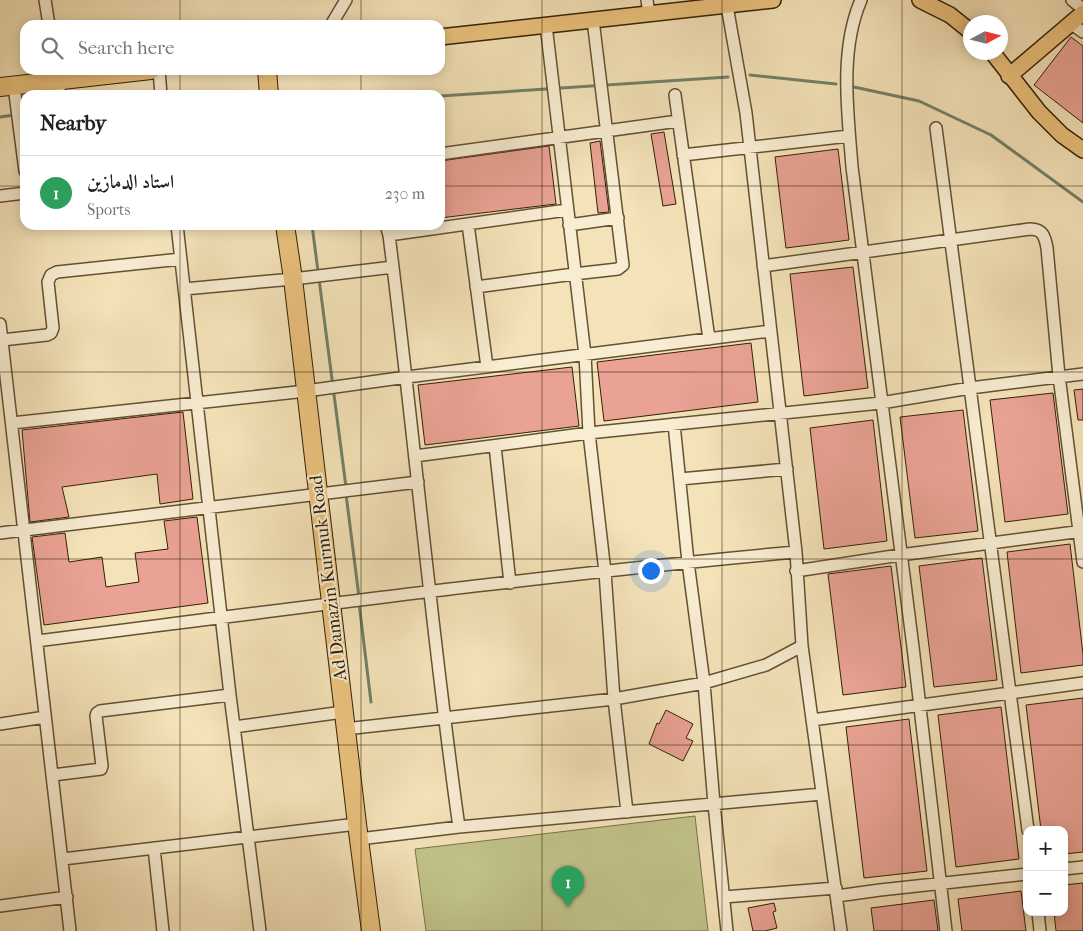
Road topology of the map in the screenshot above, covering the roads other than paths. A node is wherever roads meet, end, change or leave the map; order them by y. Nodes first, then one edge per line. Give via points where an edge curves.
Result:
1 (45, 0) edge
2 (346, 0) edge
3 (769, 0) edge
4 (773, 0) edge
5 (861, 0) edge
6 (920, 0) edge
7 (1072, 0) edge
8 (727, 6) junction
9 (648, 7) edge
10 (1083, 11) edge
11 (48, 20) edge
12 (334, 20) edge
13 (593, 20) junction
14 (1070, 23) junction
15 (546, 25) junction
16 (963, 25) edge
17 (1083, 32) edge
18 (445, 37) edge
19 (998, 60) edge
20 (112, 75) edge
21 (159, 75) edge
22 (267, 75) edge
23 (1009, 76) junction
24 (57, 82) edge
25 (7, 87) edge
26 (160, 90) edge
27 (269, 90) edge
28 (675, 95) dead end
29 (678, 121) junction
30 (936, 128) dead end
31 (607, 131) junction
32 (849, 136) junction
33 (560, 138) junction
34 (20, 148) edge
35 (750, 148) junction
36 (1083, 150) edge
37 (445, 153) edge
38 (683, 155) junction
39 (20, 194) edge
40 (0, 196) edge
41 (567, 210) junction
42 (618, 218) junction
43 (468, 224) junction
44 (569, 225) junction
45 (445, 226) edge
46 (178, 230) edge
47 (286, 230) edge
48 (388, 230) edge
49 (951, 239) junction
50 (862, 251) junction
51 (181, 259) junction
52 (762, 266) junction
53 (393, 267) junction
54 (574, 274) junction
55 (293, 279) junction
56 (476, 287) junction
57 (184, 289) junction
58 (0, 324) edge
59 (770, 331) junction
60 (709, 339) junction
61 (2, 340) junction
62 (585, 355) junction
63 (2, 364) edge
64 (487, 367) junction
65 (1083, 374) edge
66 (1059, 376) junction
67 (407, 377) junction
68 (970, 388) junction
69 (306, 391) junction
70 (197, 403) junction
71 (881, 403) junction
72 (780, 412) junction
73 (12, 423) junction
74 (674, 424) junction
75 (589, 433) junction
76 (495, 446) junction
77 (415, 456) junction
78 (787, 469) junction
79 (680, 479) junction
80 (418, 482) junction
81 (318, 493) junction
82 (210, 508) junction
83 (24, 530) junction
84 (1081, 531) edge
85 (0, 533) edge
86 (991, 543) junction
87 (796, 552) junction
88 (900, 555) junction
89 (688, 562) junction
90 (1083, 562) edge
91 (796, 571) junction
92 (605, 572) junction
93 (510, 583) junction
94 (429, 591) junction
95 (332, 605) junction
96 (221, 618) junction
97 (37, 641) junction
98 (802, 646) junction
99 (704, 683) junction
100 (1083, 683) edge
101 (1010, 692) junction
102 (230, 695) junction
103 (614, 699) junction
104 (920, 706) junction
105 (45, 717) junction
106 (445, 717) junction
107 (344, 720) junction
108 (812, 720) junction
109 (0, 724) edge
110 (234, 727) junction
111 (53, 775) junction
112 (822, 794) junction
113 (714, 804) junction
114 (627, 812) junction
115 (1027, 826) edge
116 (459, 827) junction
117 (358, 832) junction
118 (248, 837) junction
119 (154, 848) junction
120 (63, 859) junction
121 (1083, 867) edge
122 (1068, 869) edge
123 (1023, 874) edge
124 (941, 884) junction
125 (837, 892) junction
126 (66, 897) junction
127 (724, 897) junction
128 (0, 906) edge
129 (1038, 916) edge
130 (70, 931) edge
131 (163, 931) edge
132 (260, 931) edge
133 (371, 931) edge
134 (727, 931) edge
135 (841, 931) edge
136 (946, 931) edge
137 (1040, 931) edge

1 - 11 street
2 - 12 street
3 - 4 main road
3 - 8 main road
5 - 32 street via 852,26 848,63
6 - 16 main road
7 - 10 street
8 - 9 main road
8 - 35 street
9 - 13 main road
10 - 14 main road
13 - 15 main road
13 - 31 street
14 - 17 street
14 - 23 main road
15 - 18 main road
15 - 33 street
19 - 23 main road
20 - 24 highway
21 - 26 street
22 - 27 highway
23 - 36 main road via 1039,112
24 - 25 highway
25 - 34 street
28 - 29 street
29 - 31 street
29 - 38 street
30 - 49 street
31 - 33 street
31 - 42 street
32 - 35 street
32 - 50 street
33 - 37 street
33 - 41 street
35 - 38 street
35 - 52 street
38 - 60 street
39 - 40 street
41 - 43 street
41 - 44 street
42 - 44 street
42 - 54 street via 624,261 621,268
43 - 45 street
43 - 56 street
44 - 54 street
46 - 51 street
47 - 55 highway, Ad Damazin Kurmuk Road
48 - 53 street
49 - 50 street
49 - 66 street via 1030,228 1044,235
49 - 68 street
50 - 52 street
50 - 71 street
51 - 57 street
51 - 61 street via 57,272 48,282 51,333
52 - 59 street
53 - 55 street
53 - 67 street
54 - 56 street
54 - 62 street
55 - 57 street
55 - 69 highway, Ad Damazin Kurmuk Road
56 - 64 street
57 - 70 street
58 - 61 street
59 - 60 street
59 - 72 street
60 - 62 street
61 - 63 street
62 - 64 street
62 - 75 street
63 - 73 street
64 - 67 street
65 - 66 street
66 - 68 street
66 - 84 street
67 - 69 street
67 - 77 street
68 - 71 street
68 - 86 street
69 - 70 street
69 - 81 highway, Ad Damazin Kurmuk Road
70 - 73 street
70 - 82 street
71 - 72 street
71 - 88 street
72 - 74 street
72 - 78 street
73 - 83 street
74 - 75 street
74 - 79 street
75 - 76 street
75 - 92 street
76 - 77 street
76 - 93 street
77 - 80 street
78 - 79 street
78 - 87 street
79 - 89 street
80 - 81 street
80 - 94 street
81 - 82 street
81 - 95 highway, Ad Damazin Kurmuk Road
82 - 83 street
82 - 96 street
83 - 85 street
83 - 97 street
84 - 86 street
84 - 90 street
86 - 88 street
86 - 101 street
87 - 89 street
87 - 91 street
88 - 91 street
88 - 104 street
89 - 92 street
89 - 99 street
91 - 98 street
92 - 93 street
92 - 103 street
93 - 94 street
94 - 95 street
94 - 106 street
95 - 96 street
95 - 107 highway, Ad Damazin Kurmuk Road
96 - 97 street
96 - 102 street
97 - 105 street
98 - 99 street via 766,666
98 - 108 street
99 - 103 street
99 - 113 street
100 - 101 street
101 - 104 street
101 - 115 street
102 - 110 street
102 - 111 street via 100,711 96,716 101,769
103 - 106 street
103 - 114 street
104 - 108 street
104 - 124 street
105 - 109 street
105 - 111 street
106 - 107 street
106 - 116 street
107 - 110 street
107 - 117 highway, Ad Damazin Kurmuk Road
108 - 112 street
110 - 118 street
111 - 120 street
112 - 113 street
112 - 125 street
113 - 114 street
113 - 127 street
114 - 116 street
116 - 117 street
117 - 118 street
117 - 133 highway, Ad Damazin Kurmuk Road
118 - 119 street
118 - 132 street
119 - 120 street
119 - 131 street
120 - 126 street
121 - 122 street
123 - 124 street
124 - 125 street
124 - 136 street
125 - 127 street
125 - 135 street
126 - 128 street
126 - 130 street
127 - 134 street
129 - 137 street

